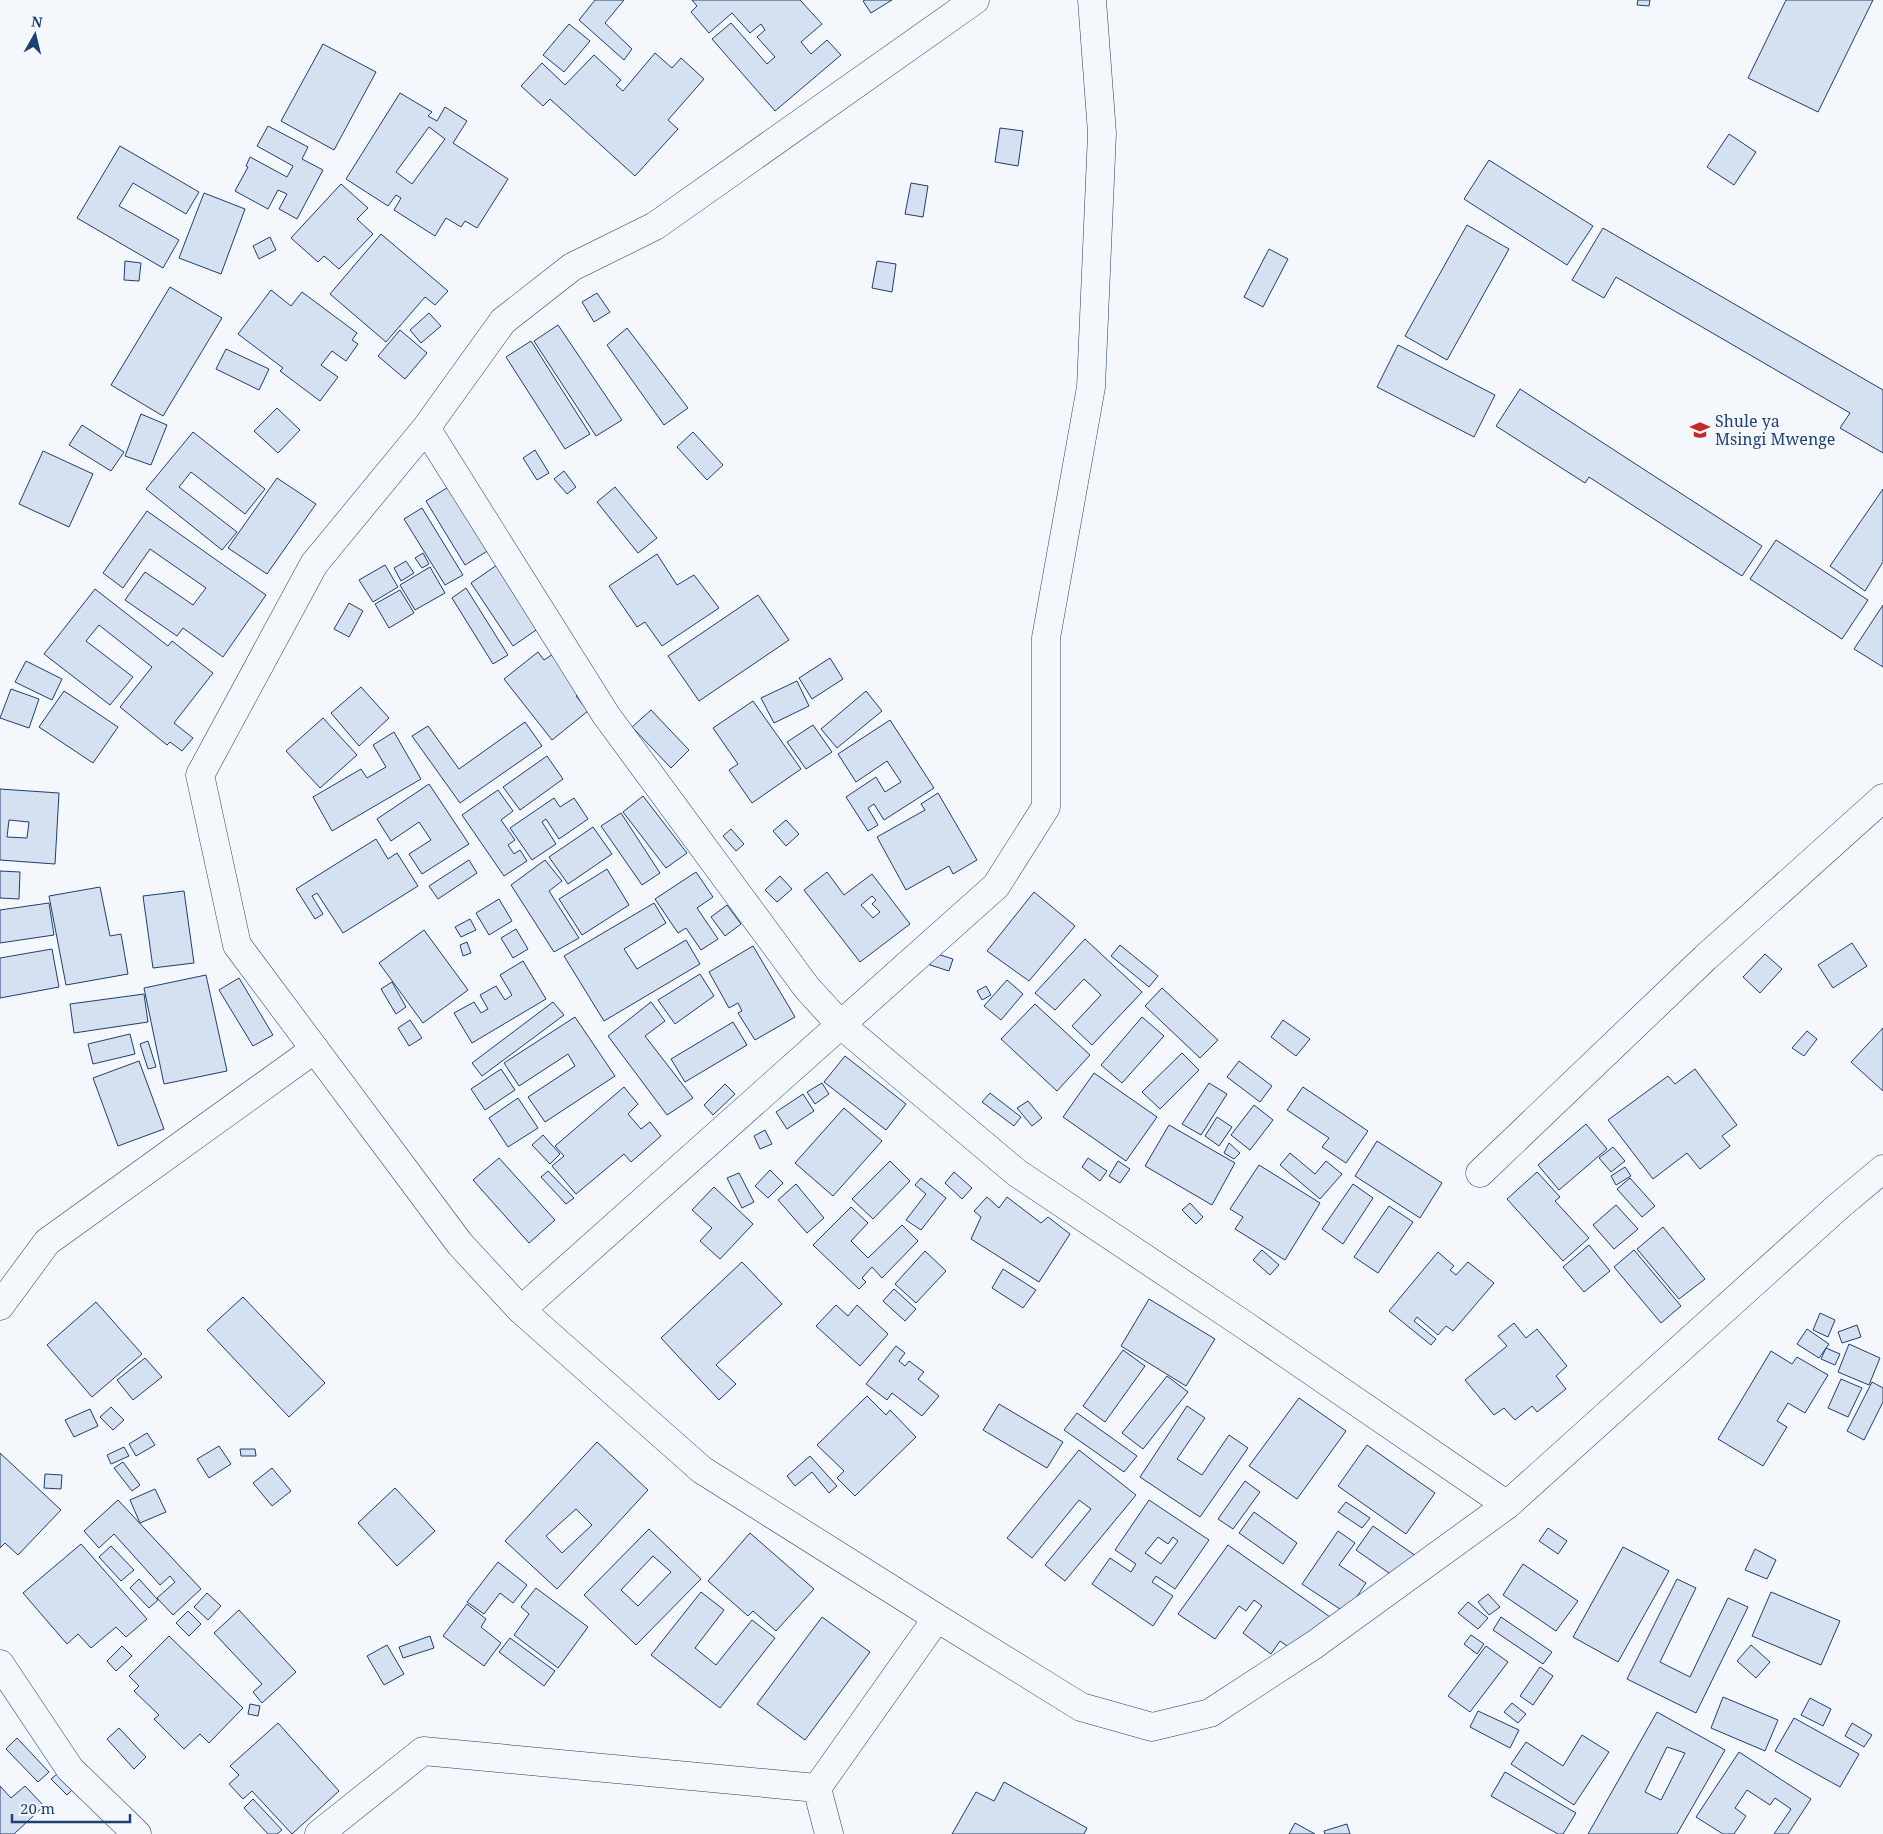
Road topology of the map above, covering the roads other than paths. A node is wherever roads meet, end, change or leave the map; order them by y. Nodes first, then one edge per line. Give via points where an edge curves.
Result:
1 (975, 0) edge
2 (1092, 0) edge
3 (426, 428) junction
4 (1883, 798) edge
5 (840, 1024) junction
6 (316, 1049) junction
7 (1883, 1169) edge
8 (1480, 1173) dead end
9 (0, 1306) edge
10 (521, 1310) junction
11 (1507, 1505) junction
12 (937, 1618) junction
13 (0, 1664) edge
14 (817, 1788) junction
15 (137, 1834) edge
16 (319, 1834) edge
17 (828, 1834) edge

1 - 3 street via 655,226 572,267 503,321
2 - 5 street via 1102,133 1091,387 1046,638 1046,807 996,886
3 - 5 street via 606,715 807,988
3 - 6 street via 314,564 200,774 237,945
4 - 8 street via 1705,958
5 - 10 street
5 - 11 street via 1017,1173
6 - 9 street via 47,1242
6 - 10 street via 460,1244
7 - 11 street
10 - 12 street via 702,1470
11 - 12 street via 1314,1645 1210,1713 1152,1727 1081,1707
12 - 14 street
13 - 15 street via 70,1770
14 - 16 street via 423,1751
14 - 17 street

